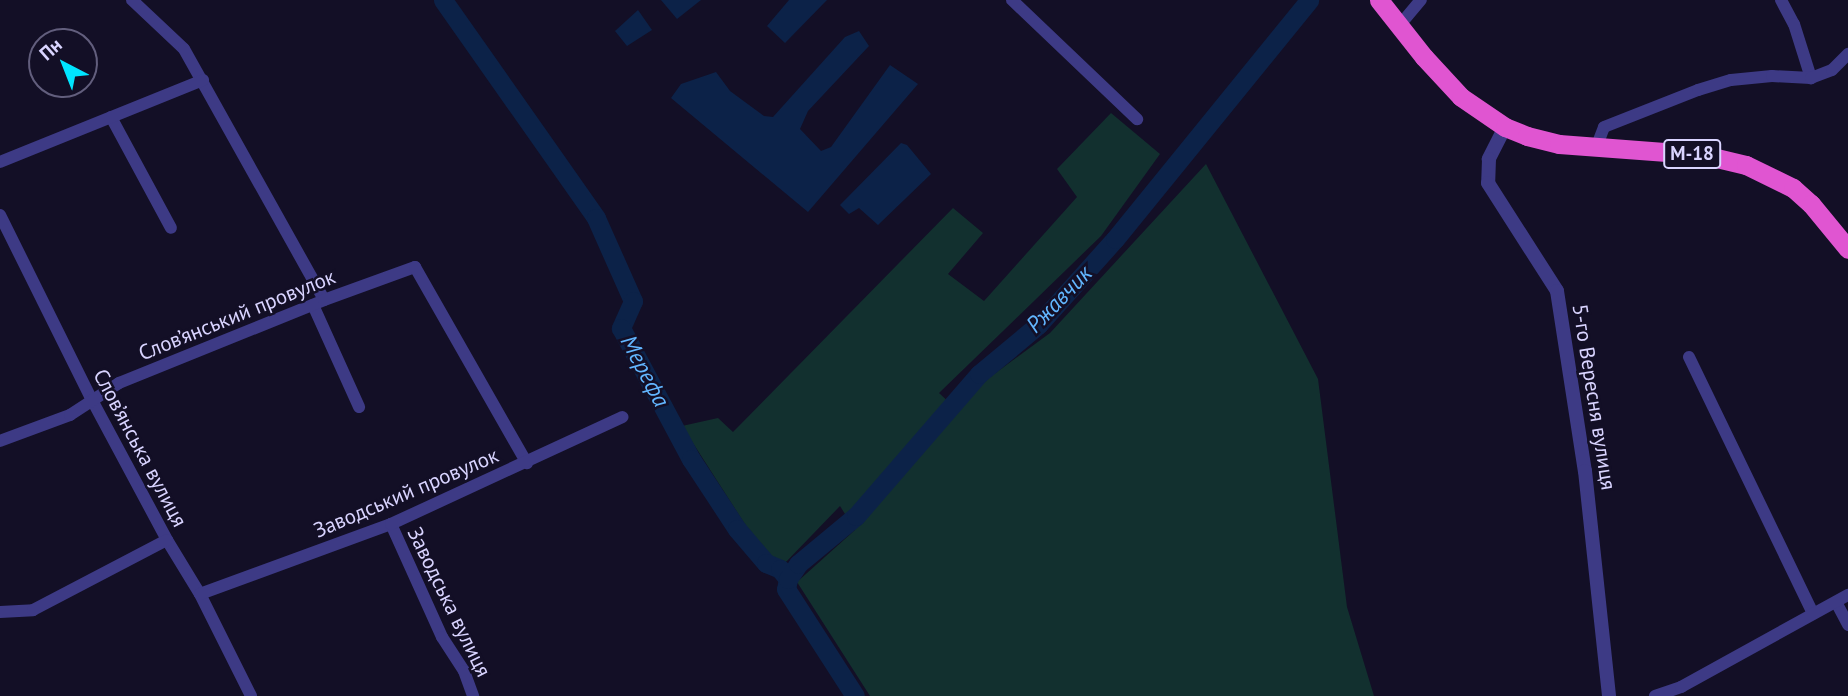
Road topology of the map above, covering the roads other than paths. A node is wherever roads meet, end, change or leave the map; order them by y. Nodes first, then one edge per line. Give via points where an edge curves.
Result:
1 (132, 0) edge
2 (1012, 0) edge
3 (1379, 0) edge
4 (1421, 0) edge
5 (1781, 0) edge
6 (1399, 26) junction
7 (1848, 54) edge
8 (1811, 78) junction
9 (203, 80) junction
10 (111, 117) junction
11 (1137, 119) dead end
12 (1505, 127) junction
13 (1597, 148) junction
14 (0, 162) edge
15 (0, 215) edge
16 (171, 228) dead end
17 (1848, 249) edge
18 (319, 302) junction
19 (1689, 357) dead end
20 (92, 400) junction
21 (359, 407) dead end
22 (623, 417) dead end
23 (0, 441) edge
24 (527, 463) junction
25 (391, 524) junction
26 (167, 540) junction
27 (200, 594) junction
28 (1848, 595) edge
29 (1836, 602) junction
30 (0, 612) edge
31 (1814, 614) junction
32 (1848, 625) edge
33 (251, 696) edge
34 (472, 696) edge
35 (1609, 696) edge
36 (1655, 696) edge

1 - 9 street via 184,49
2 - 11 street
3 - 6 highway, М-18
4 - 6 street
5 - 8 street via 1794,24
6 - 12 highway, М-18 via 1461,97
7 - 8 street via 1832,70
8 - 13 street via 1731,80 1698,90 1604,127
9 - 10 street
9 - 18 street
10 - 14 street
10 - 16 street
12 - 13 highway, М-18 via 1527,136
12 - 35 street, 5-го Вересня вулиця via 1489,159 1488,183 1557,291 1585,471
13 - 17 highway, М-18 via 1704,155 1768,173 1811,204
15 - 20 street, Слов’янська вулиця
18 - 20 street, Слов’янський провулок via 119,383
18 - 21 street
18 - 24 street, Слов’янський провулок via 415,267
19 - 31 street
20 - 23 street, Слов’янський провулок via 70,415
20 - 26 street, Слов’янська вулиця
22 - 24 street, Заводський провулок
24 - 25 street, Заводський провулок
25 - 27 street, Заводський провулок
25 - 34 street, Заводська вулиця
26 - 27 street, Слов’янська вулиця
26 - 30 street via 33,610
27 - 33 street, Слов’янська вулиця
28 - 29 street
29 - 31 street
29 - 32 street
31 - 36 street via 1681,687

